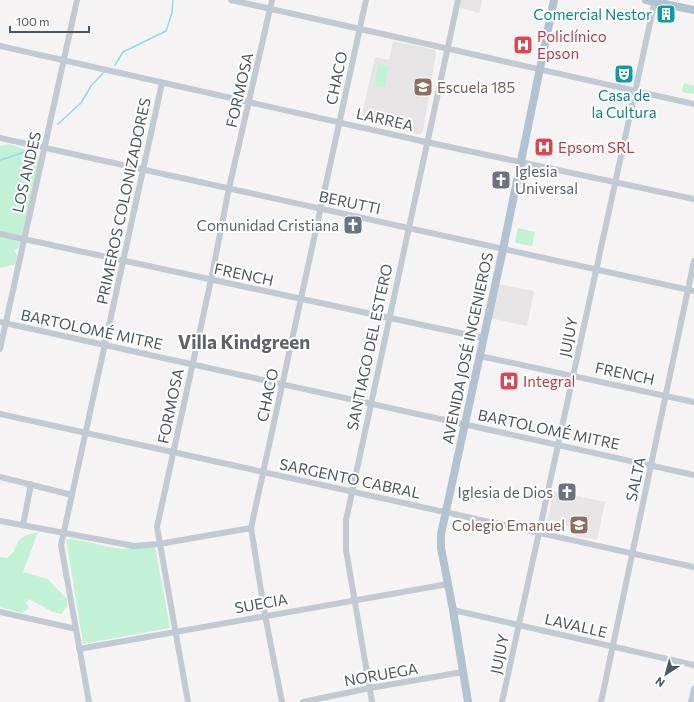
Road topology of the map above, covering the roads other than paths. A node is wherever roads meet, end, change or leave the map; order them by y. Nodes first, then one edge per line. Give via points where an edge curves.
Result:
1 (77, 0) edge
2 (232, 0) edge
3 (272, 0) edge
4 (366, 0) edge
5 (458, 0) edge
6 (554, 0) edge
7 (652, 0) edge
8 (270, 9) junction
9 (694, 10) edge
10 (360, 29) junction
11 (0, 46) edge
12 (447, 48) junction
13 (63, 60) junction
14 (540, 69) junction
15 (162, 82) junction
16 (635, 91) junction
17 (249, 102) junction
18 (694, 104) edge
19 (339, 122) junction
20 (0, 138) edge
21 (426, 142) junction
22 (45, 148) junction
23 (520, 162) junction
24 (143, 169) junction
25 (614, 183) junction
26 (229, 188) junction
27 (694, 199) edge
28 (320, 208) junction
29 (407, 228) junction
30 (0, 234) edge
31 (24, 241) junction
32 (503, 249) junction
33 (122, 261) junction
34 (694, 261) edge
35 (595, 269) junction
36 (211, 280) junction
37 (691, 290) edge
38 (301, 299) junction
39 (388, 318) junction
40 (3, 323) edge
41 (483, 338) junction
42 (104, 345) junction
43 (0, 348) edge
44 (480, 356) junction
45 (193, 364) junction
46 (573, 375) junction
47 (282, 385) junction
48 (664, 395) junction
49 (694, 402) edge
50 (370, 403) junction
51 (0, 414) edge
52 (465, 424) junction
53 (86, 433) junction
54 (558, 445) junction
55 (174, 453) junction
56 (652, 465) junction
57 (263, 472) junction
58 (694, 475) edge
59 (0, 477) edge
60 (31, 484) junction
61 (351, 491) junction
62 (72, 495) junction
63 (446, 512) junction
64 (0, 521) edge
65 (22, 525) junction
66 (251, 528) junction
67 (63, 533) junction
68 (538, 533) junction
69 (159, 544) junction
70 (633, 554) junction
71 (694, 567) edge
72 (448, 584) junction
73 (354, 600) junction
74 (453, 610) junction
75 (0, 612) edge
76 (265, 615) junction
77 (518, 625) junction
78 (76, 629) junction
79 (175, 632) junction
80 (613, 647) junction
81 (79, 649) junction
82 (694, 665) edge
83 (463, 672) junction
84 (370, 688) junction
85 (694, 689) edge
86 (89, 702) edge
87 (188, 702) edge
88 (282, 702) edge
89 (303, 702) edge
90 (372, 702) edge
91 (468, 702) edge
92 (502, 702) edge
93 (601, 702) edge
94 (691, 702) edge

1 - 13 street, LOS ANDES
2 - 8 street
3 - 8 street, FORMOSA
4 - 10 street, CHACO
5 - 12 street, SANTIAGO DEL ESTERO
6 - 14 main road, AVENIDA JOSÉ INGENIEROS
7 - 9 main road
7 - 16 street, JUJUY
8 - 10 street
8 - 17 street, FORMOSA
10 - 12 street
10 - 19 street, CHACO
11 - 13 street, LARREA
12 - 14 street
12 - 21 street, SANTIAGO DEL ESTERO
13 - 15 street, LARREA
13 - 22 street, LOS ANDES
14 - 16 street
14 - 23 main road, AVENIDA JOSÉ INGENIEROS
15 - 17 street, LARREA
15 - 24 street, PRIMEROS COLONIZADORES
16 - 18 street
16 - 25 street, JUJUY
17 - 19 street, LARREA
17 - 26 street, FORMOSA
19 - 21 street, LARREA
19 - 28 street, CHACO
20 - 22 street, BERUTTI
21 - 23 street, LARREA
21 - 29 street, SANTIAGO DEL ESTERO
22 - 24 street, BERUTTI
22 - 31 street, LOS ANDES
23 - 25 street, LARREA
23 - 32 main road, AVENIDA JOSÉ INGENIEROS
24 - 26 street, BERUTTI
24 - 33 street, PRIMEROS COLONIZADORES
25 - 27 street, LARREA
25 - 35 street, JUJUY
26 - 28 street, BERUTTI
26 - 36 street, FORMOSA
28 - 29 street, BERUTTI
28 - 38 street, CHACO
29 - 32 street, BERUTTI
29 - 39 street, SANTIAGO DEL ESTERO
30 - 31 street, FRENCH
31 - 33 street, FRENCH
31 - 40 street, LOS ANDES
32 - 35 street, BERUTTI
32 - 41 main road, AVENIDA JOSÉ INGENIEROS
33 - 36 street, FRENCH
33 - 42 street, PRIMEROS COLONIZADORES
34 - 37 street, SALTA
35 - 37 street, BERUTTI
35 - 46 street, JUJUY
36 - 38 street, FRENCH
36 - 45 street, FORMOSA
37 - 48 street, SALTA
38 - 39 street, FRENCH
38 - 47 street, CHACO
39 - 41 street, FRENCH
39 - 50 street, SANTIAGO DEL ESTERO
40 - 42 street, BARTOLOMÉ MITRE
40 - 43 street, LOS ANDES
41 - 44 main road, AVENIDA JOSÉ INGENIEROS
42 - 45 street, BARTOLOMÉ MITRE
42 - 53 street, PRIMEROS COLONIZADORES
44 - 46 street, FRENCH
44 - 52 main road, AVENIDA JOSÉ INGENIEROS
45 - 47 street, BARTOLOMÉ MITRE
45 - 55 street, FORMOSA
46 - 48 street, FRENCH
46 - 54 street, JUJUY
47 - 50 street, BARTOLOMÉ MITRE
47 - 57 street, CHACO
48 - 49 street, FRENCH
48 - 56 street, SALTA
50 - 52 street, BARTOLOMÉ MITRE
50 - 61 street, SANTIAGO DEL ESTERO
51 - 53 street, SARGENTO CABRAL
52 - 54 street, BARTOLOMÉ MITRE
52 - 63 main road, AVENIDA JOSÉ INGENIEROS
53 - 55 street, SARGENTO CABRAL
53 - 62 street, PRIMEROS COLONIZADORES
54 - 56 street, BARTOLOMÉ MITRE
54 - 68 street, JUJUY
55 - 57 street, SARGENTO CABRAL
55 - 69 street, FORMOSA via 156,527
56 - 58 street, BARTOLOMÉ MITRE
56 - 70 street, SALTA
57 - 61 street, SARGENTO CABRAL
57 - 66 street, CHACO
59 - 60 street
60 - 62 street
60 - 65 street
61 - 63 street, SARGENTO CABRAL
61 - 73 street, SANTIAGO DEL ESTERO via 346,520 346,550
62 - 67 street, PRIMEROS COLONIZADORES
63 - 68 street, SARGENTO CABRAL
63 - 72 main road, AVENIDA JOSÉ INGENIEROS via 440,541
64 - 65 street
65 - 67 street
66 - 69 street
66 - 76 street, CHACO
67 - 69 street via 125,545
67 - 78 street, PRIMEROS COLONIZADORES via 61,545
68 - 70 street, SARGENTO CABRAL
68 - 77 street, JUJUY
69 - 79 street, FORMOSA
70 - 71 street, SARGENTO CABRAL
70 - 80 street, SALTA
72 - 73 street, SUECIA
72 - 74 main road, AVENIDA JOSÉ INGENIEROS
73 - 76 street, SUECIA
73 - 84 street, SANTIAGO DEL ESTERO
74 - 77 street, LAVALLE
74 - 83 main road, AVENIDA JOSÉ INGENIEROS
75 - 78 street
76 - 79 street, SUECIA
76 - 88 street, CHACO
77 - 80 street, LAVALLE
77 - 92 street, JUJUY
78 - 81 street, PRIMEROS COLONIZADORES
79 - 81 street, SUECIA
79 - 87 street, FORMOSA
80 - 82 street, LAVALLE
80 - 93 street, SALTA
81 - 86 street, PRIMEROS COLONIZADORES
83 - 84 street, NORUEGA
83 - 91 main road, AVENIDA JOSÉ INGENIEROS
84 - 89 street, NORUEGA
84 - 90 street, SANTIAGO DEL ESTERO
85 - 94 street

